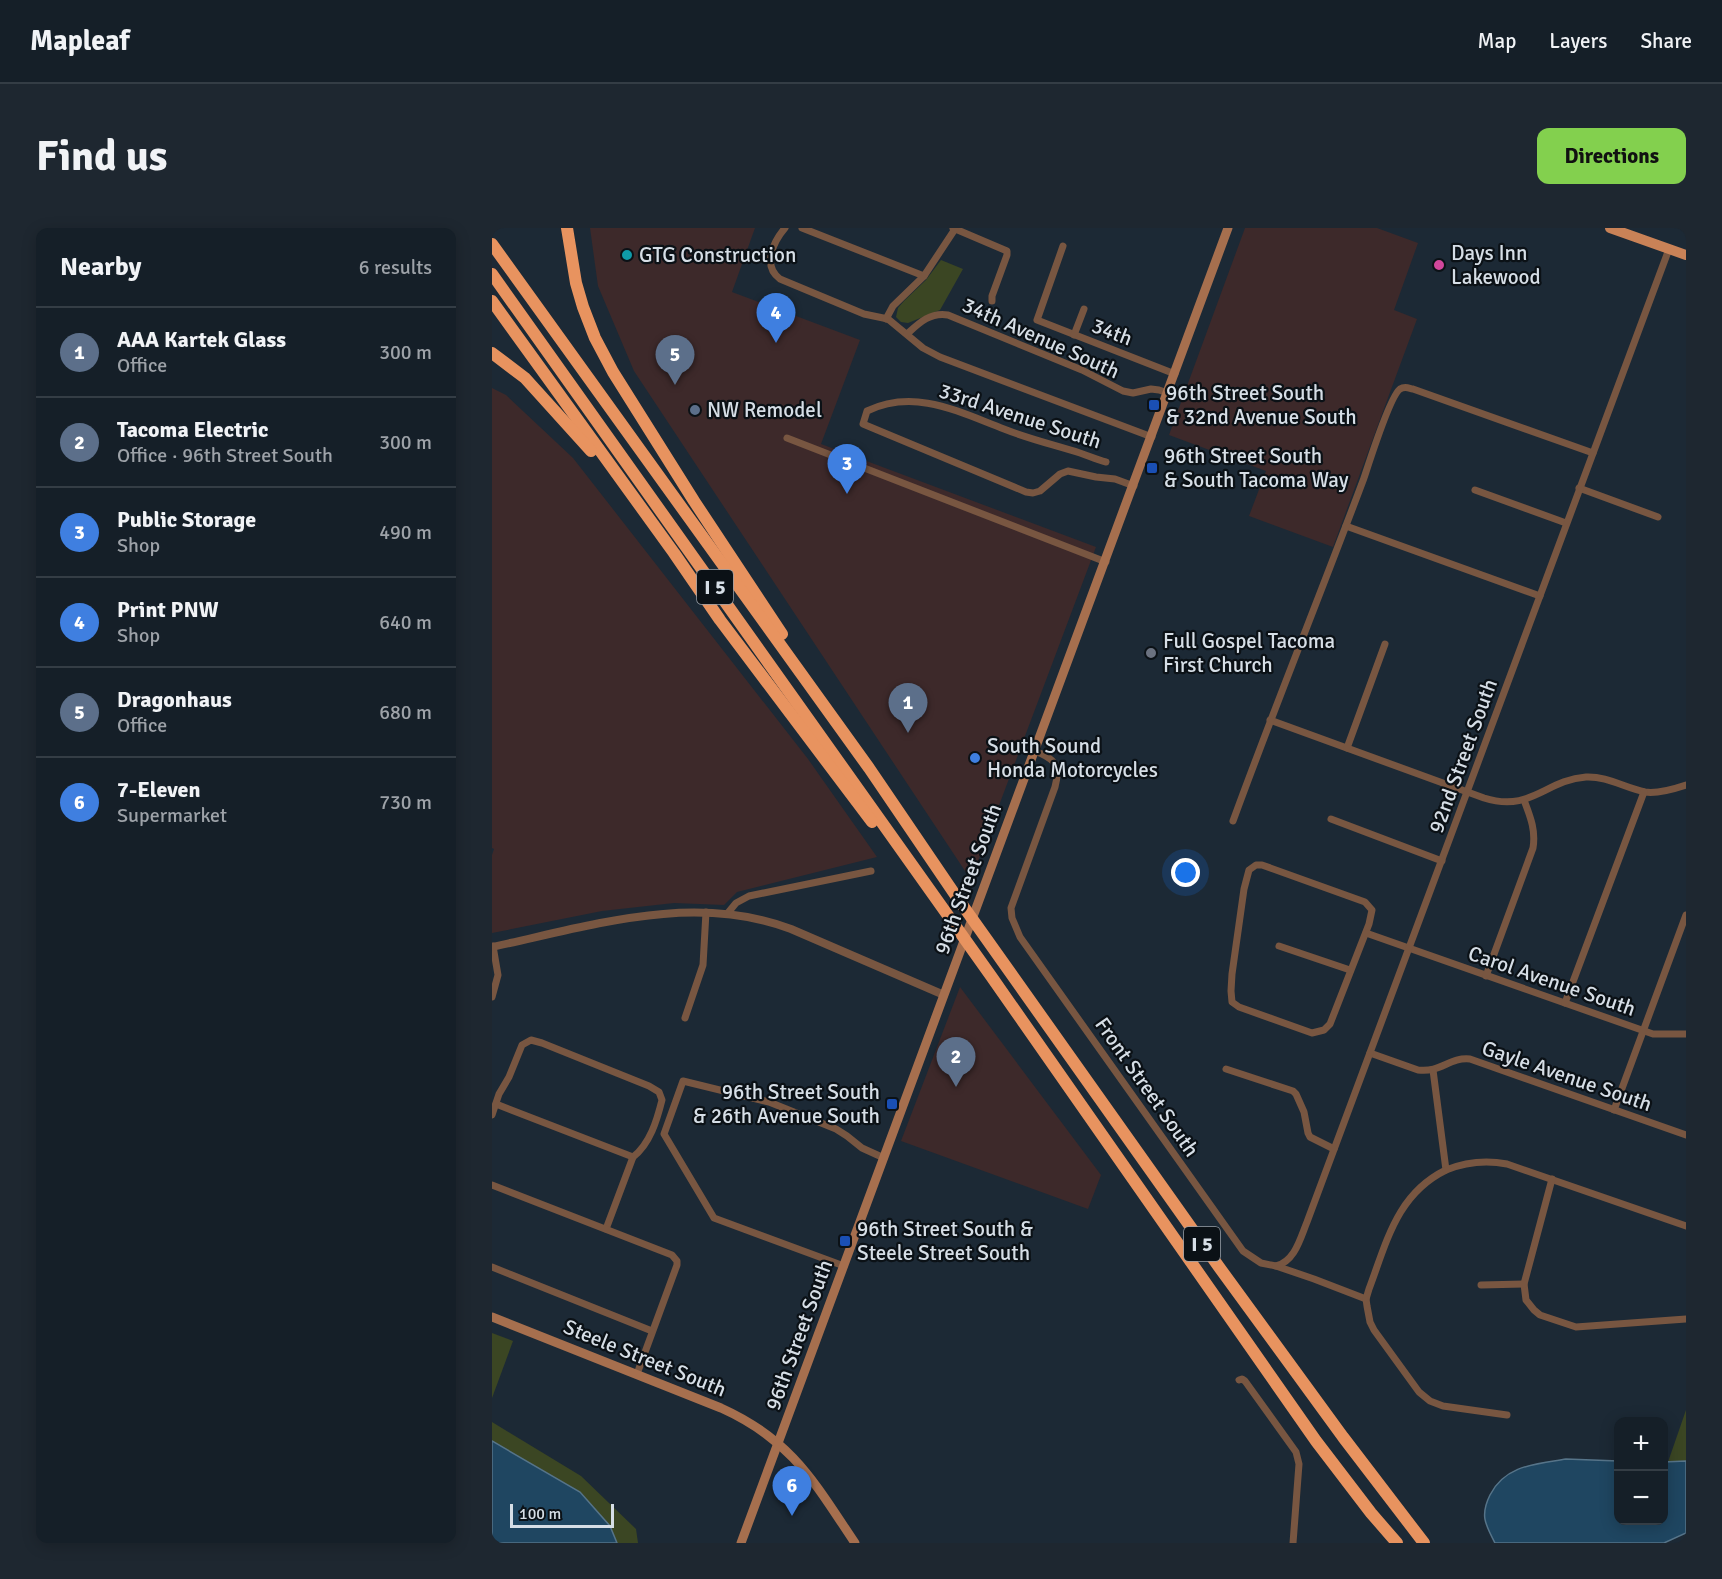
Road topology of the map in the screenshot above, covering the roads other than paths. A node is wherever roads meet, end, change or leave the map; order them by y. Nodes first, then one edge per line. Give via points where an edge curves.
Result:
1 (567, 228) edge
2 (785, 228) edge
3 (802, 228) edge
4 (954, 228) edge
5 (1228, 228) edge
6 (1610, 228) edge
7 (492, 244) edge
8 (1063, 246) dead end
9 (1669, 249) junction
10 (1686, 255) edge
11 (492, 274) edge
12 (924, 276) junction
13 (492, 301) edge
14 (992, 301) dead end
15 (1084, 309) dead end
16 (886, 319) junction
17 (907, 334) junction
18 (1074, 335) junction
19 (492, 353) edge
20 (1175, 374) junction
21 (1168, 393) junction
22 (1152, 437) junction
23 (787, 438) dead end
24 (1593, 453) junction
25 (1106, 462) dead end
26 (1134, 486) junction
27 (1579, 488) junction
28 (1475, 490) dead end
29 (641, 507) junction
30 (1658, 517) dead end
31 (1566, 523) junction
32 (1346, 526) junction
33 (1106, 561) junction
34 (1540, 596) junction
35 (1385, 644) dead end
36 (1270, 720) junction
37 (1347, 748) junction
38 (1035, 751) junction
39 (869, 768) junction
40 (1686, 785) edge
41 (1467, 791) junction
42 (1644, 792) junction
43 (1524, 800) junction
44 (1331, 819) dead end
45 (1233, 821) dead end
46 (1442, 861) junction
47 (871, 871) dead end
48 (938, 901) junction
49 (706, 912) junction
50 (727, 914) junction
51 (1686, 915) edge
52 (1366, 933) junction
53 (1279, 946) dead end
54 (492, 947) edge
55 (1409, 948) junction
56 (1350, 970) junction
57 (1486, 976) junction
58 (944, 995) junction
59 (492, 998) edge
60 (1565, 1003) junction
61 (685, 1018) dead end
62 (1643, 1030) junction
63 (1686, 1034) edge
64 (1370, 1053) junction
65 (1226, 1069) dead end
66 (1433, 1070) junction
67 (496, 1104) junction
68 (1614, 1110) junction
69 (492, 1115) edge
70 (1686, 1135) edge
71 (1334, 1149) junction
72 (633, 1157) junction
73 (884, 1158) junction
74 (1446, 1170) junction
75 (1552, 1179) junction
76 (492, 1185) edge
77 (1686, 1226) edge
78 (606, 1229) junction
79 (844, 1266) junction
80 (1276, 1266) junction
81 (492, 1267) edge
82 (1524, 1284) junction
83 (1480, 1285) dead end
84 (1366, 1299) junction
85 (492, 1317) edge
86 (1686, 1319) edge
87 (652, 1331) junction
88 (637, 1374) junction
89 (1239, 1380) dead end
90 (1507, 1415) dead end
91 (778, 1443) junction
92 (741, 1543) edge
93 (855, 1543) edge
94 (1293, 1543) edge
95 (1396, 1543) edge
96 (1424, 1543) edge

1 - 39 highway via 583,307 613,372
2 - 16 street via 771,254 772,273 806,291
3 - 12 street
4 - 12 street
4 - 14 street via 1007,251
5 - 20 main road, 96th Street South
6 - 9 main road
7 - 39 highway, I 5
8 - 18 street, 34th via 1037,320
9 - 10 main road
9 - 24 street, 92nd Street South
11 - 48 highway, I 5
12 - 16 street via 893,306
13 - 29 highway
15 - 18 street
16 - 17 street
17 - 21 street, 34th Avenue South via 928,317 946,314 1082,370 1123,392 1151,389
17 - 22 street via 926,350 946,359
18 - 20 street, 34th
19 - 29 highway via 534,386
20 - 21 main road, 96th Street South
21 - 22 main road, 96th Street South
22 - 26 main road, 96th Street South
23 - 33 street
24 - 27 street, 92nd Street South
24 - 32 street via 1413,389 1401,389 1395,395
25 - 26 street, 33rd Avenue South via 935,404 879,405 867,411 863,424 1026,492 1040,491 1068,471 1114,478
26 - 33 main road, 96th Street South
27 - 30 street
27 - 31 street, 92nd Street South
28 - 31 street
29 - 48 highway via 837,777
31 - 34 street, 92nd Street South
32 - 34 street
32 - 36 street
33 - 38 main road, 96th Street South
34 - 41 street, 92nd Street South
35 - 37 street
36 - 37 street
36 - 45 street
37 - 41 street
38 - 58 main road, 96th Street South
38 - 80 street, Front Street South via 1055,763 1058,778 1011,908 1020,937 1238,1245 1257,1261
39 - 96 highway, I 5 via 1233,1286
40 - 42 street
41 - 43 street via 1501,802
41 - 46 street, 92nd Street South
42 - 43 street via 1588,777 1569,779
42 - 60 street
43 - 57 street via 1535,840
44 - 46 street
46 - 55 street, 92nd Street South
47 - 50 street via 749,896
48 - 95 highway, I 5 via 1316,1441
49 - 50 street
49 - 54 street via 642,916
49 - 61 street via 703,965
50 - 58 street via 780,925
51 - 62 street
52 - 55 street, Carol Avenue South
52 - 56 street
52 - 56 street via 1372,909 1365,902 1262,865 1249,870 1232,974 1234,1004 1312,1033 1324,1030 1330,1024
53 - 56 street
54 - 59 street via 498,975
55 - 57 street, Carol Avenue South
55 - 64 street, 92nd Street South
57 - 60 street, Carol Avenue South
58 - 73 main road, 96th Street South
60 - 62 street, Carol Avenue South
62 - 63 street, Carol Avenue South via 1653,1034
62 - 68 street
64 - 66 street via 1418,1070
64 - 71 street, 92nd Street South
65 - 71 street via 1293,1091 1300,1101 1310,1137
66 - 68 street, Gayle Avenue South via 1457,1059 1470,1059
66 - 74 street
67 - 69 street
67 - 72 street
67 - 72 street via 520,1049 531,1040 538,1042 661,1094 661,1106 649,1136
68 - 70 street, Gayle Avenue South
71 - 80 street, 92nd Street South via 1295,1251
72 - 78 street
73 - 79 main road, 96th Street South
73 - 79 street via 836,1129 769,1102 683,1081 664,1134 714,1218
74 - 75 street via 1492,1162
74 - 84 street via 1418,1188 1402,1207
75 - 77 street
75 - 82 street
76 - 78 street
78 - 87 street via 672,1255 677,1261
79 - 91 main road, 96th Street South
80 - 84 street, Front Street South
81 - 87 street
82 - 83 street
82 - 86 street via 1526,1300 1540,1315 1576,1327
84 - 90 street via 1374,1330 1424,1396 1443,1406
85 - 88 main road, Steele Street South
87 - 88 street
88 - 91 main road, Steele Street South via 733,1413
89 - 94 street via 1245,1381 1296,1452 1299,1464
91 - 92 main road, 96th Street South
91 - 93 main road, Steele Street South via 807,1473

